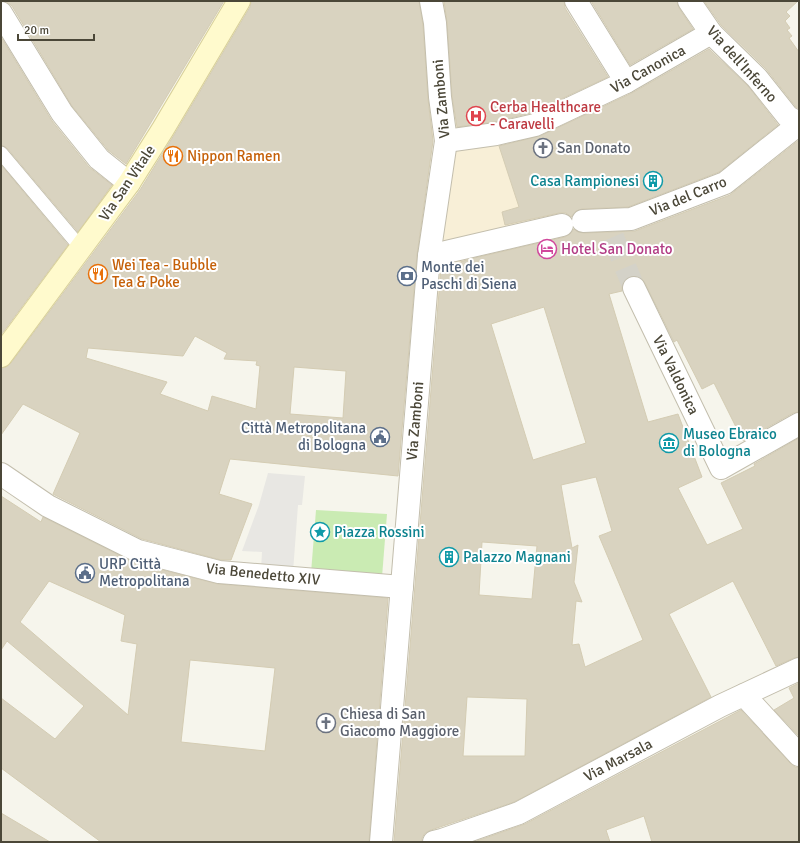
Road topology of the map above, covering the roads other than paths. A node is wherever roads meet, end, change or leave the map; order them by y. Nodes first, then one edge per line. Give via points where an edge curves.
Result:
1 (239, 1) edge
2 (431, 1) edge
3 (576, 1) edge
4 (690, 1) edge
5 (1, 13) edge
6 (711, 33) junction
7 (626, 82) junction
8 (799, 124) edge
9 (446, 142) junction
10 (1, 153) edge
11 (129, 183) junction
12 (583, 221) dead end
13 (562, 225) dead end
14 (81, 248) junction
15 (429, 256) junction
16 (634, 288) tunnel mouth
17 (1, 356) edge
18 (799, 424) edge
19 (1, 474) edge
20 (402, 587) junction
21 (799, 669) edge
22 (744, 695) junction
23 (799, 755) edge
24 (381, 842) edge
25 (434, 842) edge

1 - 11 street, Via San Vitale
2 - 9 street, Via Zamboni
3 - 7 street
4 - 6 street, Via dell'Inferno
5 - 11 street via 62,113 99,159
6 - 7 street, Via Canonica
6 - 8 street, Via dell'Inferno via 758,78 788,117
7 - 9 street, Via Canonica via 535,125
8 - 12 street, Via del Carro via 725,183 631,219 612,229
9 - 15 street, Via Zamboni
10 - 14 lane
11 - 14 street, Via San Vitale
13 - 15 street
14 - 17 street, Via San Vitale
15 - 20 street, Via Zamboni
16 - 18 street, Via Valdonica via 721,468
19 - 20 street, Via Benedetto XIV via 48,506 138,551 219,572
20 - 24 street, Via Zamboni
21 - 22 street, Via Marsala
22 - 23 street
22 - 25 street, Via Marsala via 519,813

